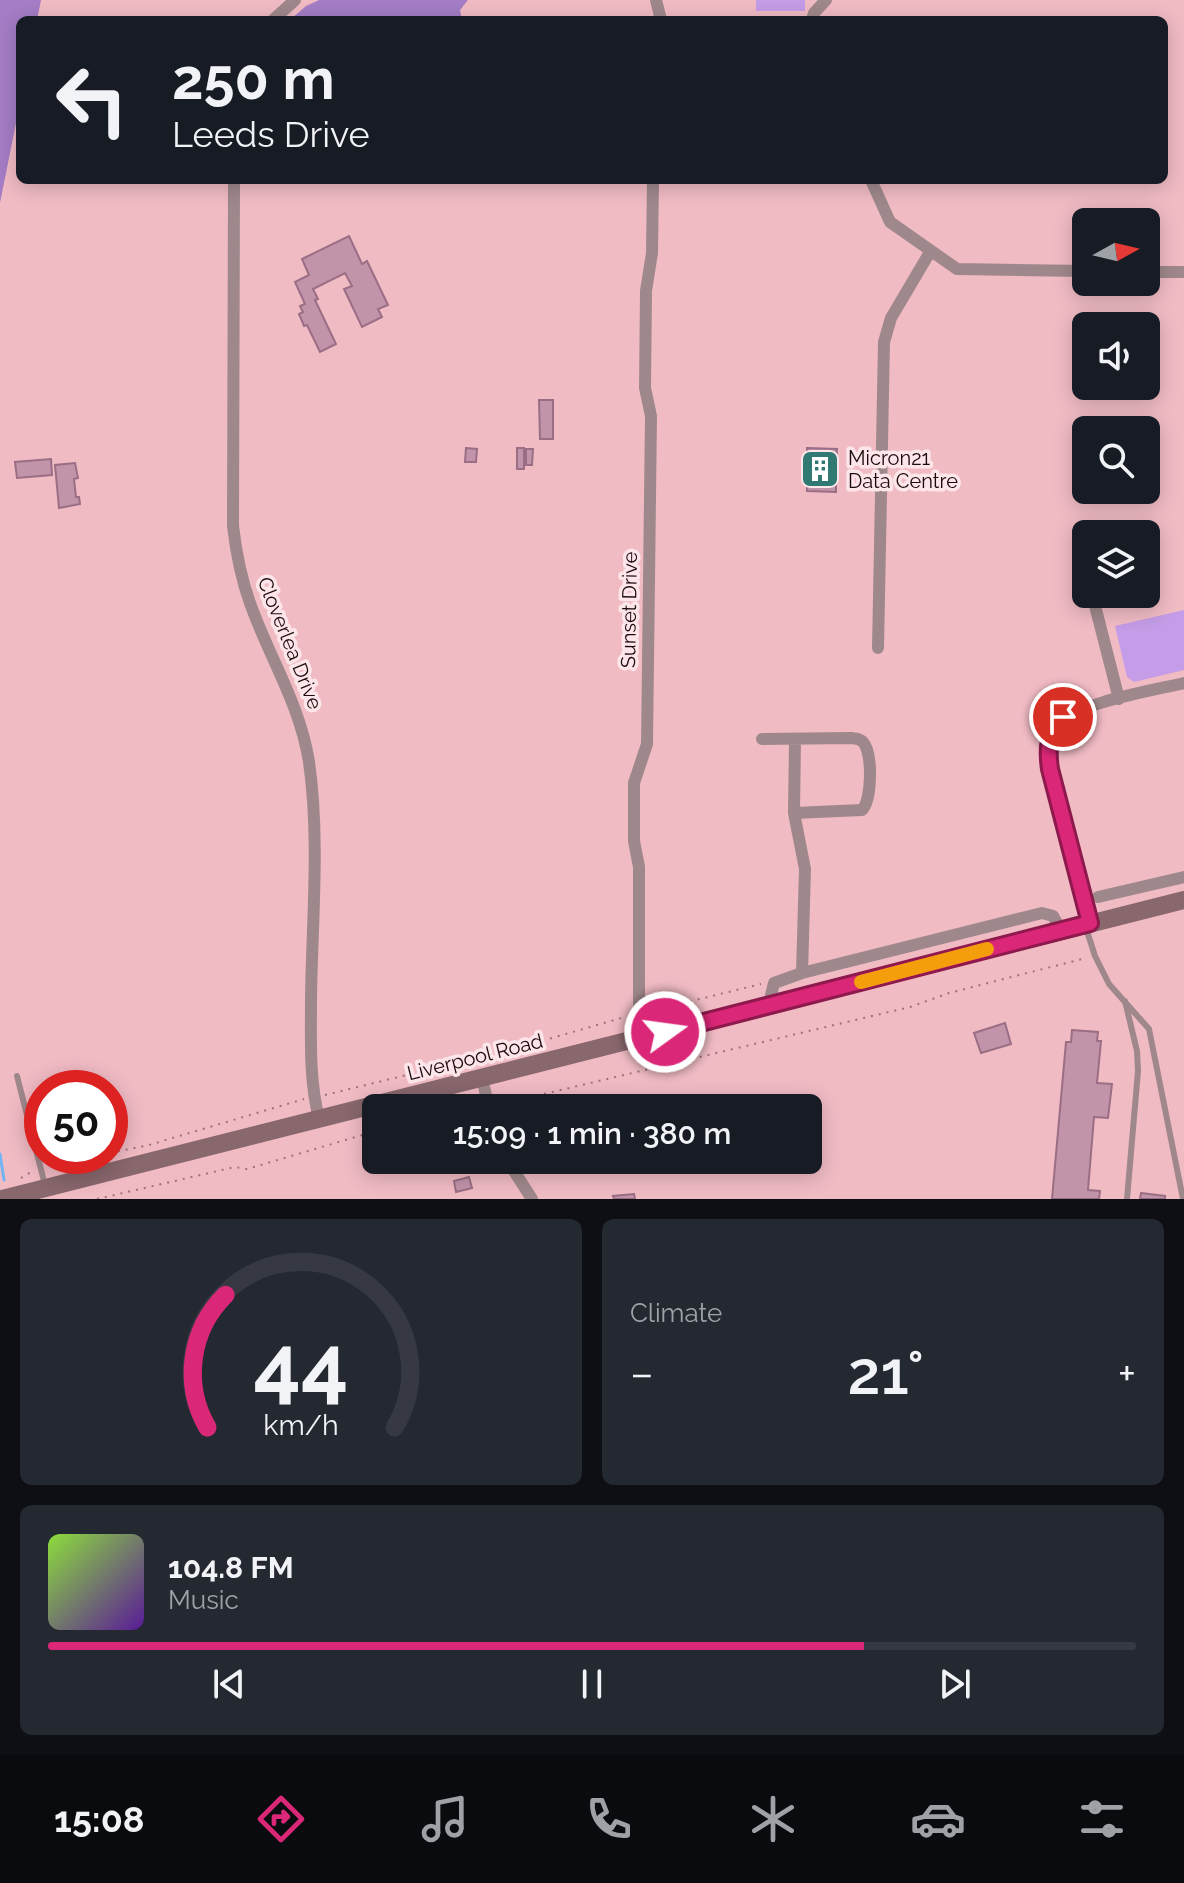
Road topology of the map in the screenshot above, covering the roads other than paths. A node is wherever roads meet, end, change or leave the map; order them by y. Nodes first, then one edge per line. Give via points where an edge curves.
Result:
1 (295, 0) edge
2 (826, 0) edge
3 (277, 16) edge
4 (813, 16) edge
5 (234, 184) edge
6 (653, 184) edge
7 (873, 184) edge
8 (930, 252) junction
9 (1072, 271) edge
10 (1160, 272) edge
11 (1184, 272) edge
12 (1096, 608) edge
13 (878, 648) dead end
14 (1184, 683) edge
15 (1119, 699) junction
16 (762, 739) dead end
17 (795, 740) junction
18 (794, 813) junction
19 (1184, 877) edge
20 (1098, 897) dead end
21 (1184, 900) edge
22 (1088, 924) junction
23 (972, 930) junction
24 (1061, 930) junction
25 (977, 952) junction
26 (802, 973) junction
27 (1125, 1000) junction
28 (772, 1005) junction
29 (639, 1038) junction
30 (17, 1076) dead end
31 (482, 1078) junction
32 (486, 1094) edge
33 (319, 1119) junction
34 (516, 1174) edge
35 (47, 1193) edge
36 (2, 1199) edge
37 (532, 1199) edge
38 (1127, 1199) edge
39 (1183, 1199) edge

1 - 3 street
2 - 4 street
5 - 33 street, Cloverlea Drive via 233,526 245,589 296,707 309,764 310,1057
6 - 29 street, Sunset Drive via 646,291 645,388 651,416 647,744 634,783
7 - 8 street via 890,222
8 - 9 street via 957,269
8 - 13 street via 891,318 884,342
10 - 11 street
12 - 15 street
14 - 15 street
15 - 22 street via 1063,717 1047,749
16 - 17 street
17 - 18 street
17 - 18 street via 857,739 865,745 869,766 868,799 862,810
18 - 26 street via 805,869
19 - 20 street
21 - 22 main road, Liverpool Road
22 - 24 main road, Liverpool Road
22 - 27 lane via 1095,956 1109,984
23 - 24 street via 1048,913
23 - 25 street
23 - 26 street
24 - 25 main road, Liverpool Road
25 - 28 main road, Liverpool Road
26 - 28 street via 774,983
27 - 38 lane via 1138,1071
27 - 39 lane via 1149,1029
28 - 29 main road, Liverpool Road
29 - 31 main road, Liverpool Road
30 - 35 lane
31 - 32 street
31 - 33 main road, Liverpool Road
33 - 35 main road, Liverpool Road
34 - 37 street
35 - 36 main road, Liverpool Road

